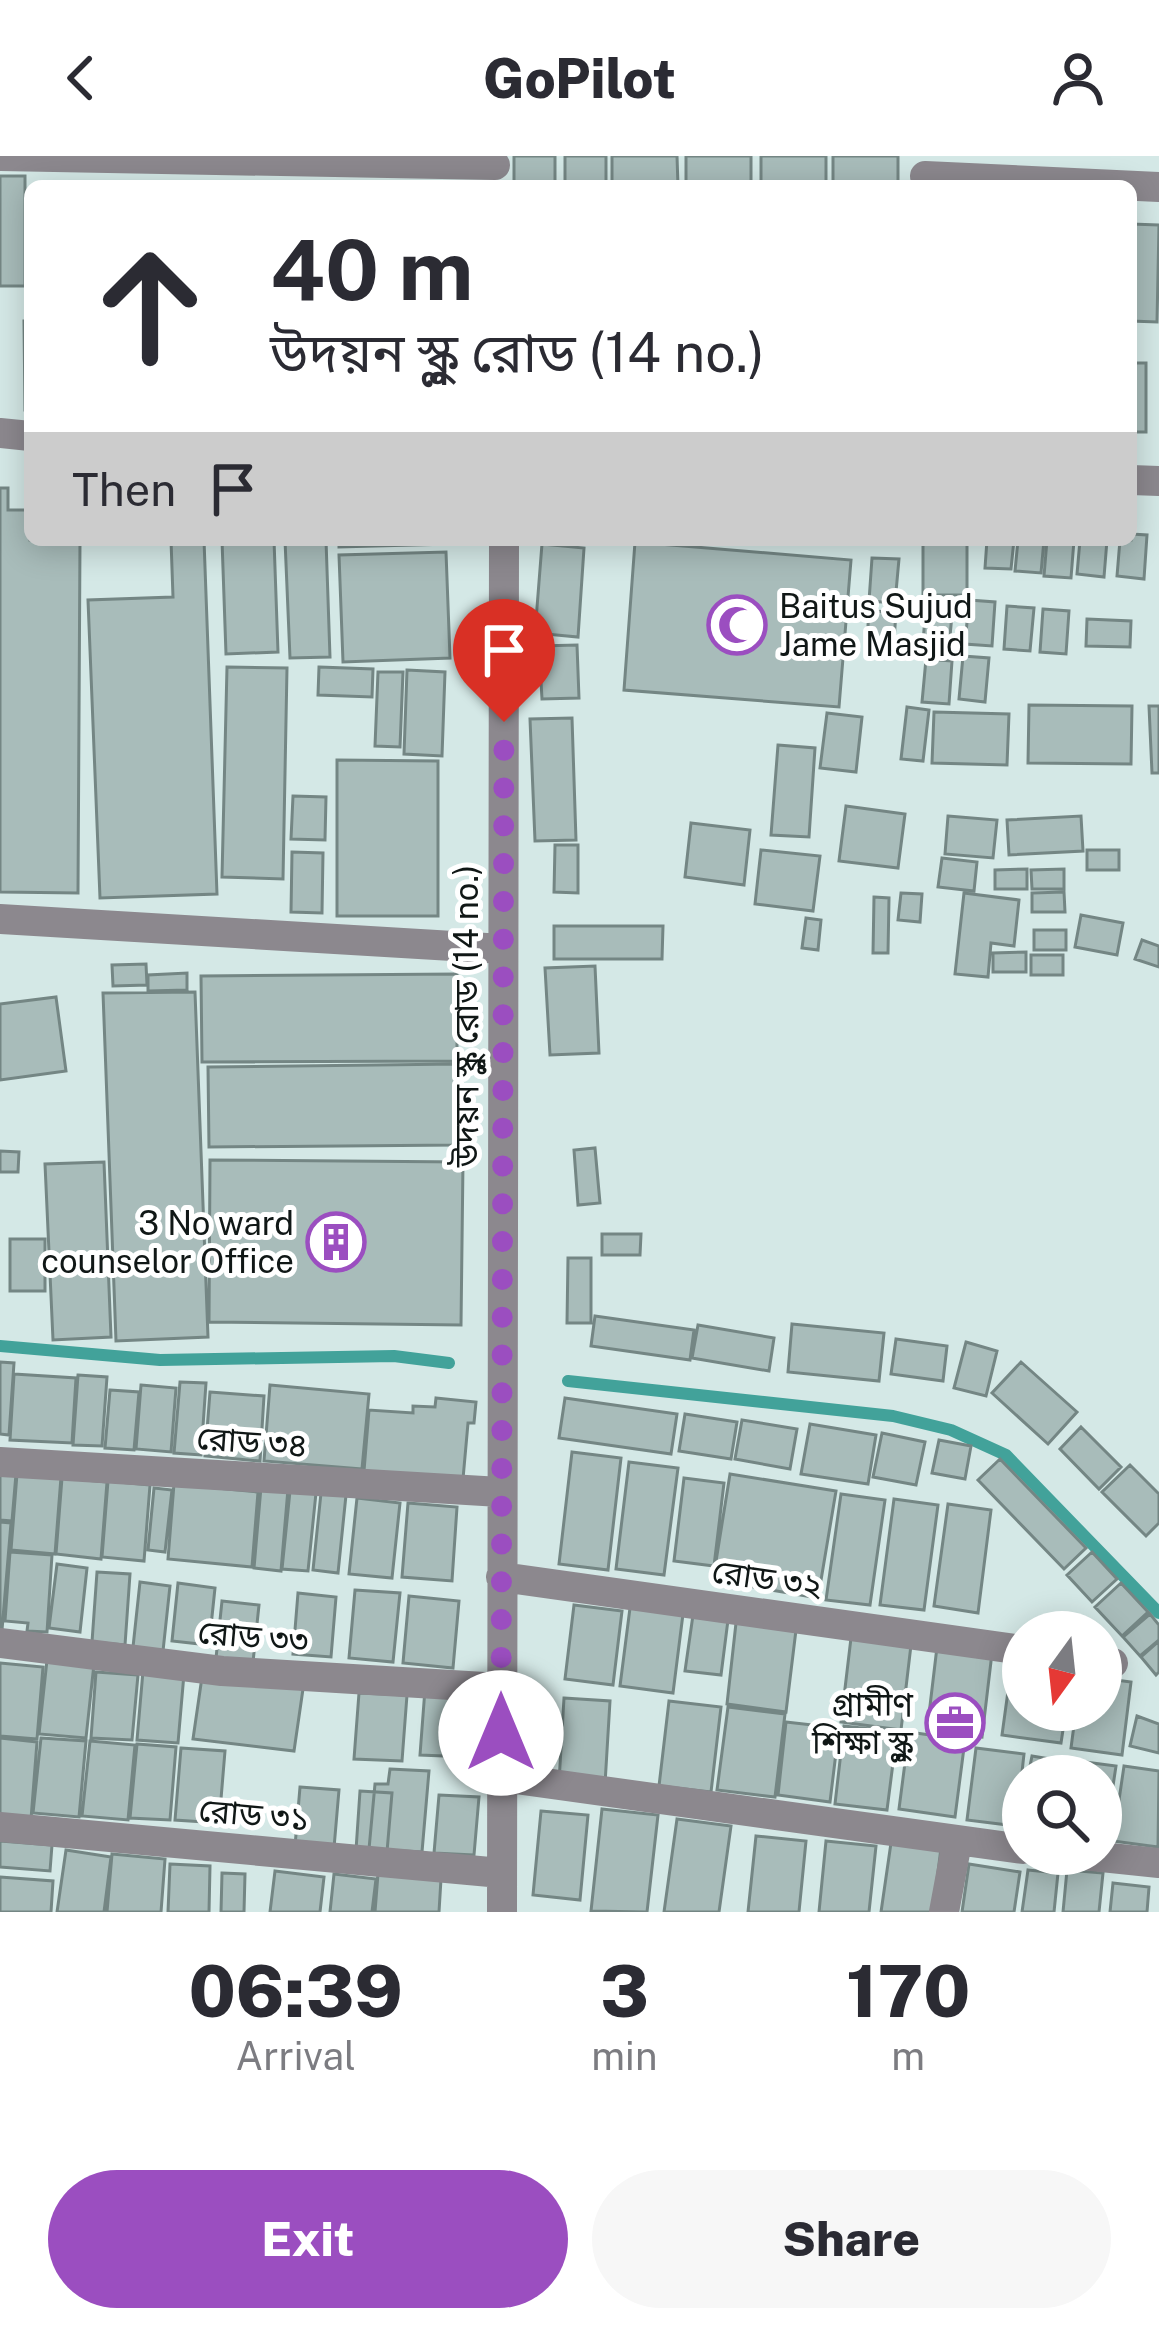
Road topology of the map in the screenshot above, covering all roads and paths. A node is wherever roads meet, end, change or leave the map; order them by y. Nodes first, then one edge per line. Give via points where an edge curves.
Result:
1 (0, 157) edge
2 (495, 169) edge
3 (924, 173) edge
4 (1042, 180) edge
5 (504, 546) edge
6 (0, 919) edge
7 (502, 949) junction
8 (0, 1462) edge
9 (500, 1492) junction
10 (500, 1577) junction
11 (0, 1643) edge
12 (1002, 1647) edge
13 (501, 1688) junction
14 (501, 1778) junction
15 (0, 1827) edge
16 (957, 1842) junction
17 (1002, 1847) edge
18 (1122, 1859) edge
19 (1159, 1863) edge
20 (502, 1874) junction
21 (502, 1912) edge
22 (944, 1912) edge

1 - 2 street
3 - 4 street
5 - 7 street, উদয়ন স্কুল রোড (14 no.)
6 - 7 street
7 - 9 street, উদয়ন স্কুল রোড (14 no.)
8 - 9 street, রোড ৩৪
9 - 10 street, উদয়ন স্কুল রোড (14 no.)
10 - 12 street, রোড ৩২
10 - 13 street, উদয়ন স্কুল রোড (14 no.)
11 - 13 street, রোড ৩৩ via 222,1671
13 - 14 street, উদয়ন স্কুল রোড (14 no.)
14 - 16 street
14 - 20 street, উদয়ন স্কুল রোড (14 no.)
15 - 20 street, রোড ৩১
16 - 17 street
16 - 22 street
18 - 19 street
20 - 21 street, উদয়ন স্কুল রোড (14 no.)

